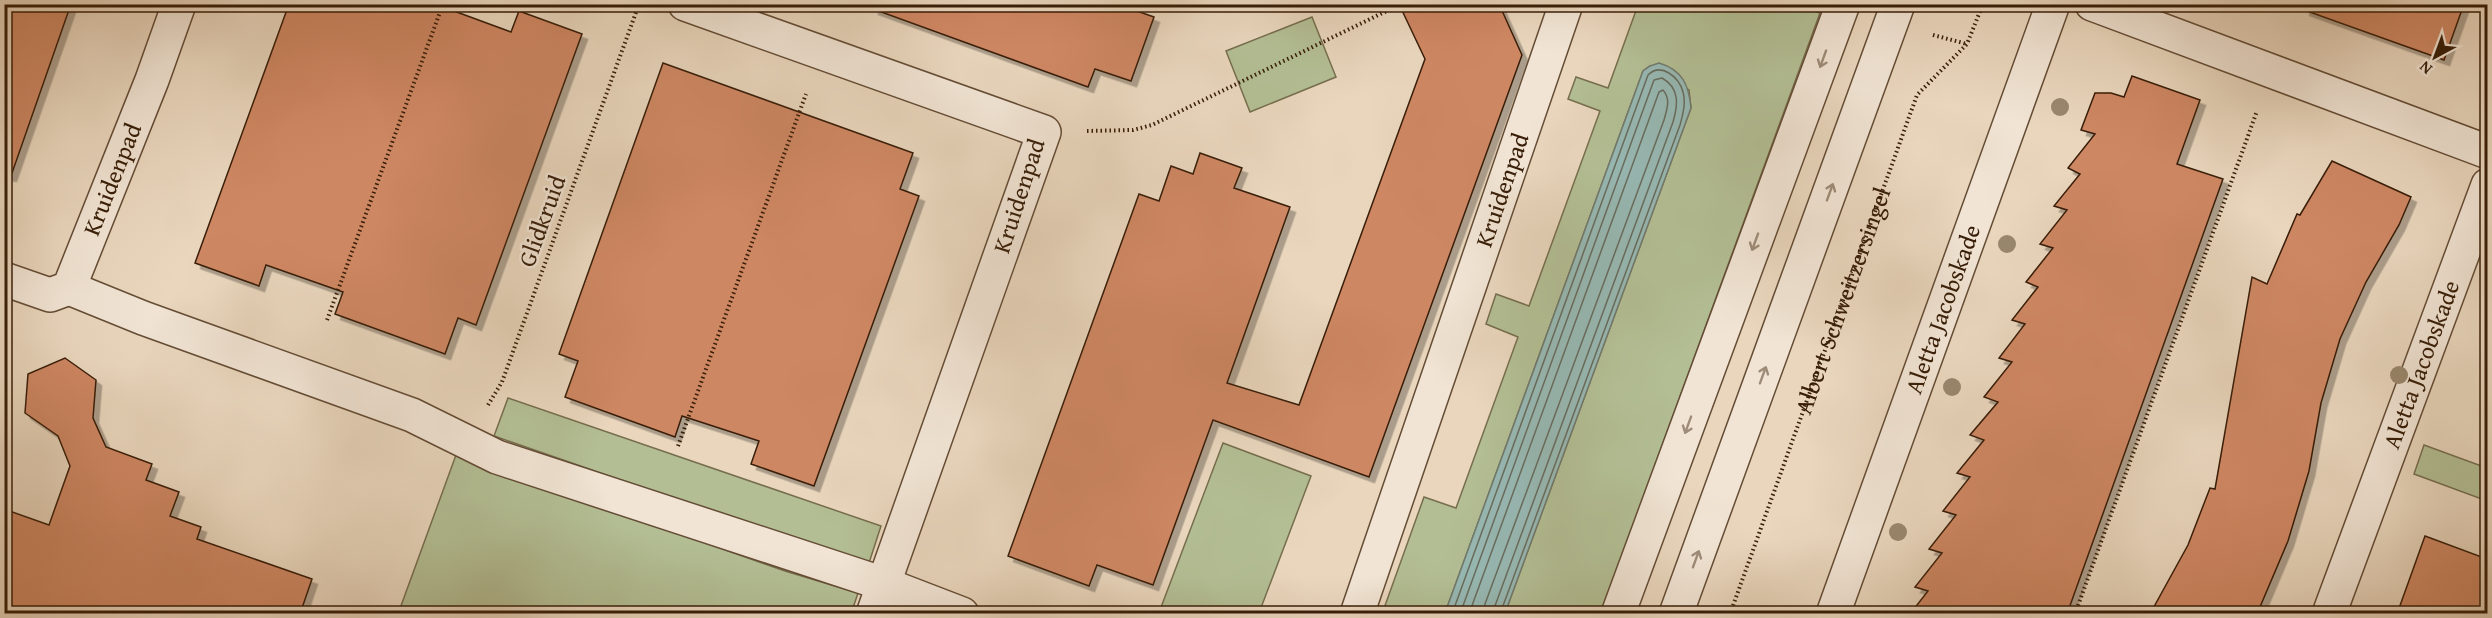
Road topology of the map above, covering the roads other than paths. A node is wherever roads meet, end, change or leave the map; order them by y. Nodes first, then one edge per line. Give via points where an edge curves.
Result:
1 (179, 4) edge
2 (685, 4) edge
3 (1566, 4) edge
4 (1843, 4) edge
5 (1898, 4) edge
6 (2053, 4) edge
7 (2091, 4) edge
8 (2487, 152) edge
9 (2487, 185) edge
10 (4, 279) edge
11 (69, 288) junction
12 (878, 598) edge
13 (962, 614) edge
14 (1357, 614) edge
15 (1618, 614) edge
16 (1676, 614) edge
17 (1833, 614) edge
18 (2330, 614) edge

1 - 11 street, Kruidenpad
2 - 12 street, Kruidenpad via 1044,132
3 - 14 street, Kruidenpad
4 -> 15 street
16 -> 5 street, Albert Schweitzersingel
6 - 17 street, Aletta Jacobskade
7 - 8 street
9 - 18 street, Aletta Jacobskade
10 - 11 street via 50,296
11 - 12 street via 412,415 497,458
12 - 13 street

